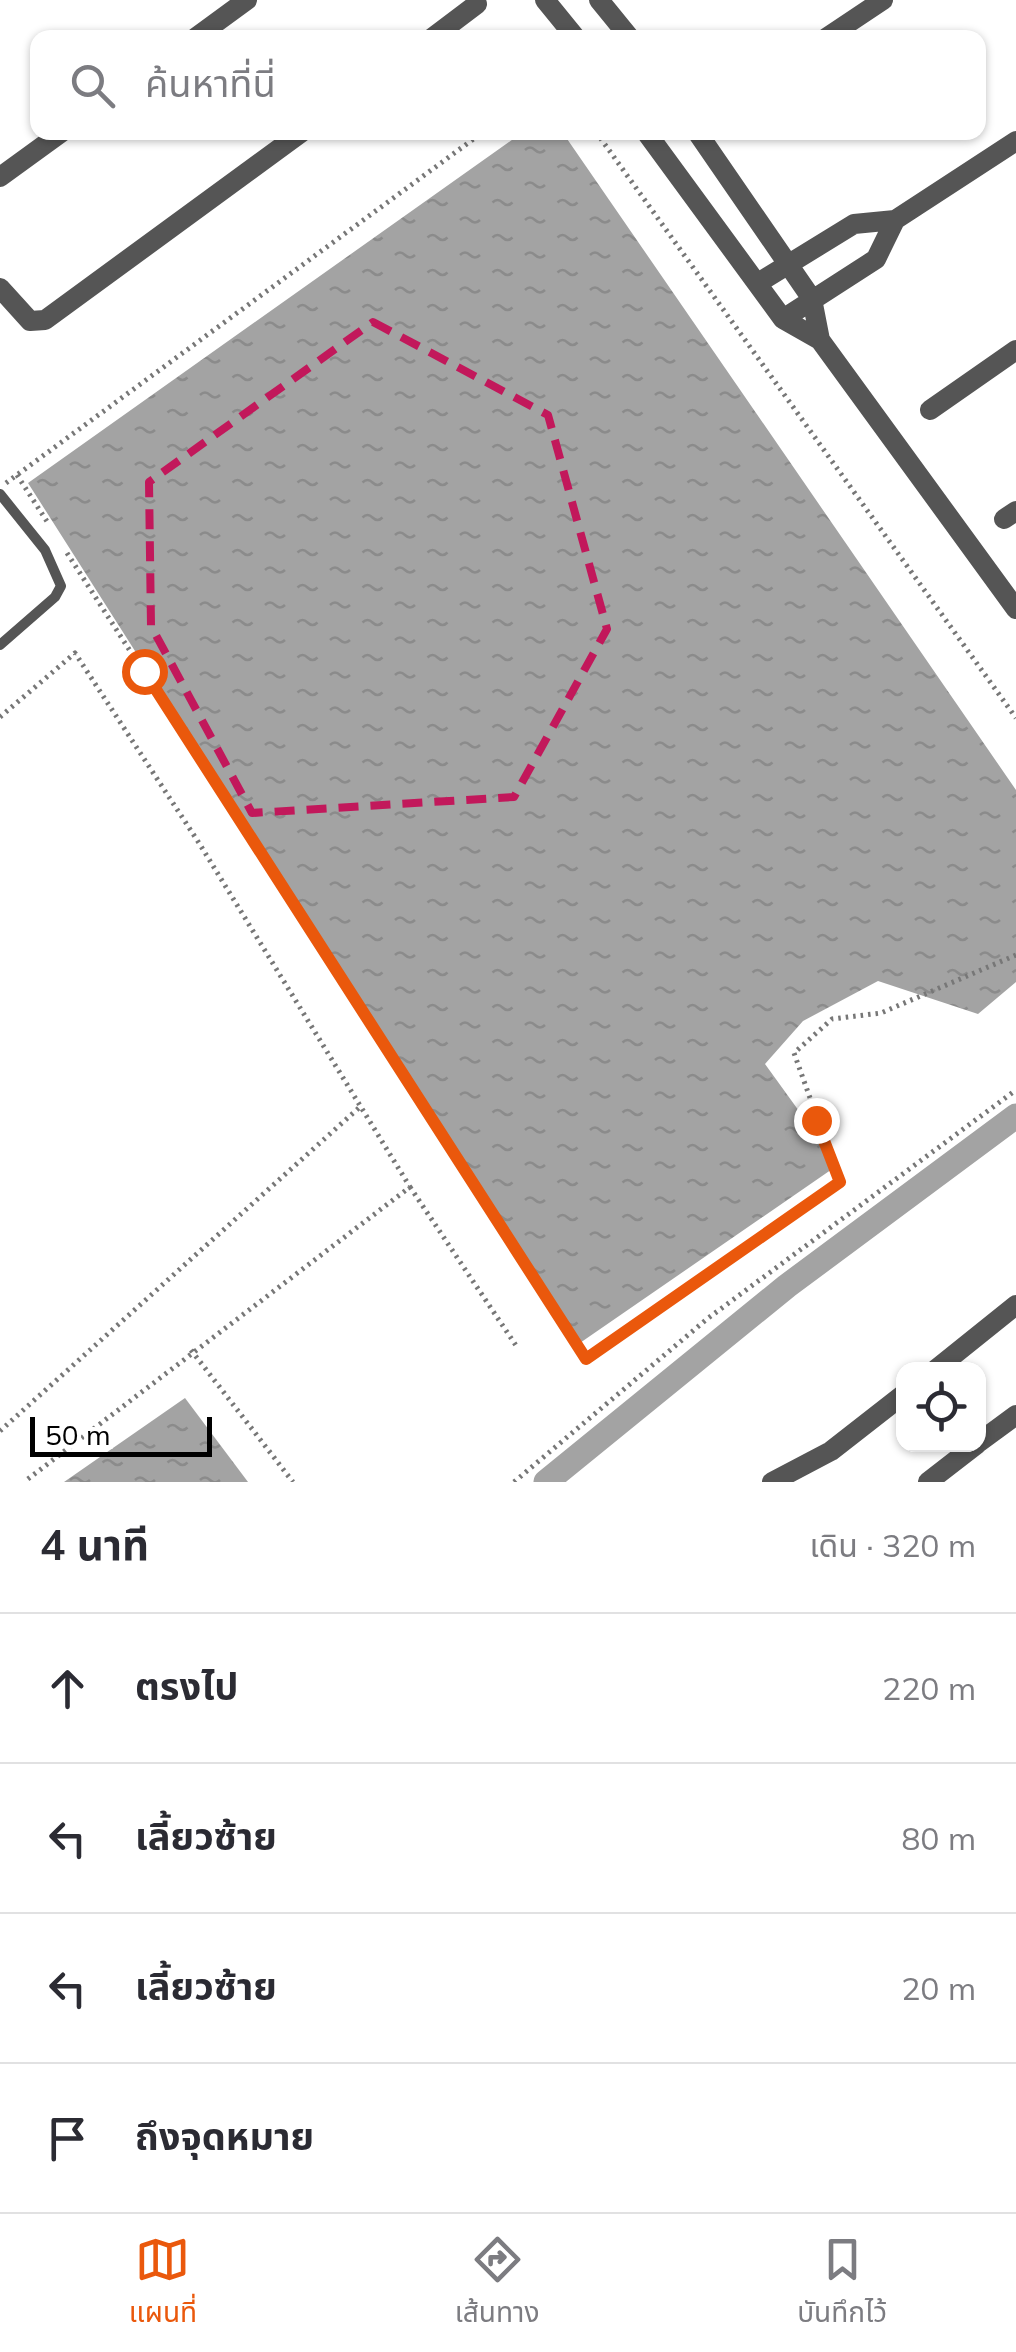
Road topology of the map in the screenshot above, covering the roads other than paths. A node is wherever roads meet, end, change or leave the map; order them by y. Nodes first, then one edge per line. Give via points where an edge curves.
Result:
1 (247, 0) edge
2 (545, 0) edge
3 (599, 0) edge
4 (883, 0) edge
5 (477, 4) dead end
6 (206, 30) edge
7 (443, 30) edge
8 (569, 30) edge
9 (623, 30) edge
10 (838, 30) edge
11 (51, 140) edge
12 (291, 140) edge
13 (652, 140) edge
14 (704, 140) edge
15 (1016, 141) edge
16 (0, 177) edge
17 (895, 220) junction
18 (790, 262) junction
19 (758, 283) junction
20 (0, 288) edge
21 (812, 299) junction
22 (783, 319) junction
23 (820, 340) junction
24 (1016, 350) edge
25 (930, 410) dead end
26 (0, 494) edge
27 (1016, 609) edge
28 (0, 645) edge
29 (1016, 1305) edge
30 (945, 1362) edge
31 (896, 1400) edge
32 (1016, 1415) edge
33 (986, 1438) edge
34 (967, 1452) edge
35 (772, 1482) edge
36 (928, 1482) edge

1 - 6 street
2 - 8 street
3 - 9 street
4 - 10 street
5 - 7 street
11 - 16 street
12 - 20 street via 45,320 30,320
13 - 19 street
14 - 18 street
15 - 17 street
17 - 18 street via 854,224
17 - 21 street via 876,259
18 - 19 street
18 - 21 street
19 - 22 street
21 - 22 street
21 - 23 street
22 - 23 street
23 - 27 street
24 - 25 street
26 - 28 lane via 45,550 61,586
29 - 30 street
31 - 35 street via 831,1451
32 - 33 street
34 - 36 street

